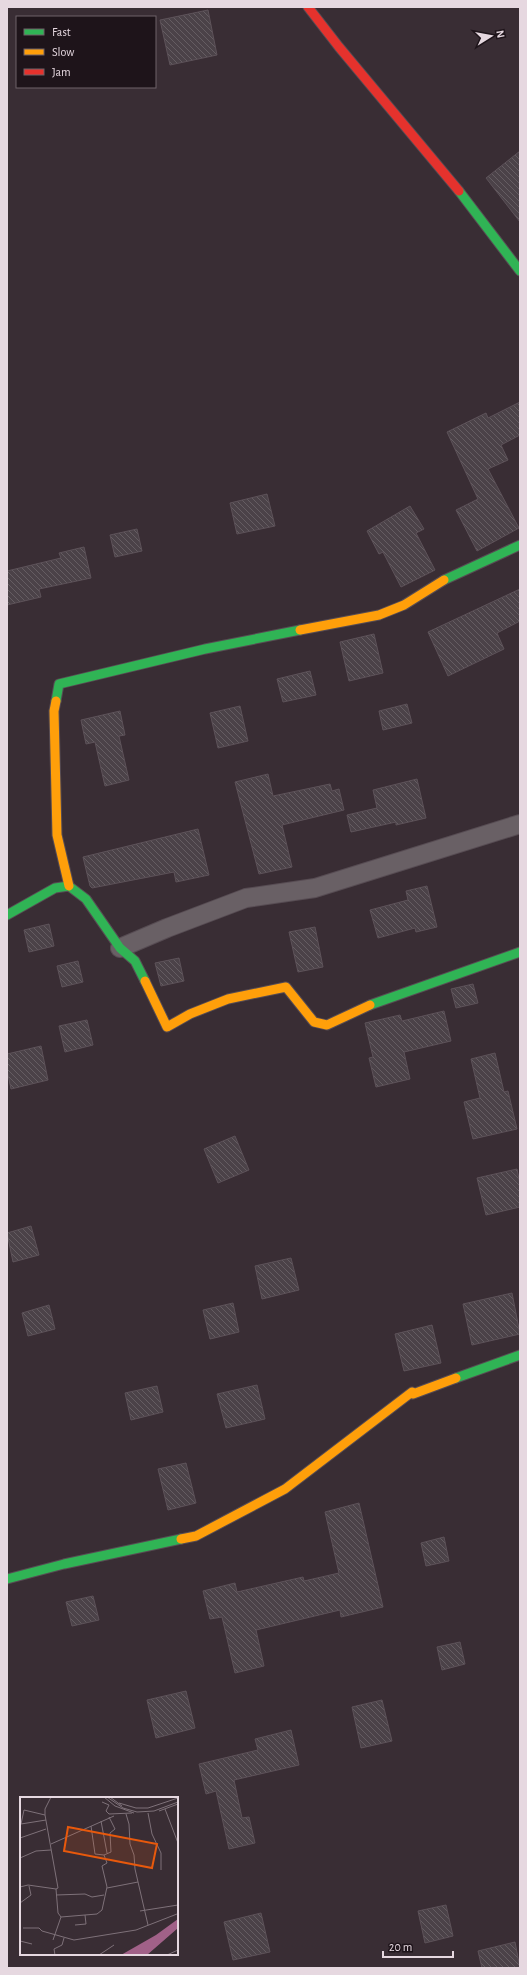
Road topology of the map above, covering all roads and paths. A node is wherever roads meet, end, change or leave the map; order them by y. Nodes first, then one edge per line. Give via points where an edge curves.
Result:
1 (308, 7) edge
2 (520, 271) edge
3 (520, 545) edge
4 (520, 824) edge
5 (69, 886) junction
6 (7, 915) edge
7 (120, 948) junction
8 (520, 952) edge
9 (520, 1355) edge
10 (7, 1579) edge

1 - 2 street via 445,172
3 - 5 street via 453,575 404,605 379,615 205,649 59,684 54,711 57,835
4 - 7 street via 315,888 246,898
5 - 6 street via 55,888
5 - 7 street via 86,899
7 - 8 street via 135,961 167,1027 190,1014 228,999 286,988 314,1022 327,1025 366,1006
9 - 10 street via 412,1392 285,1489 196,1536

